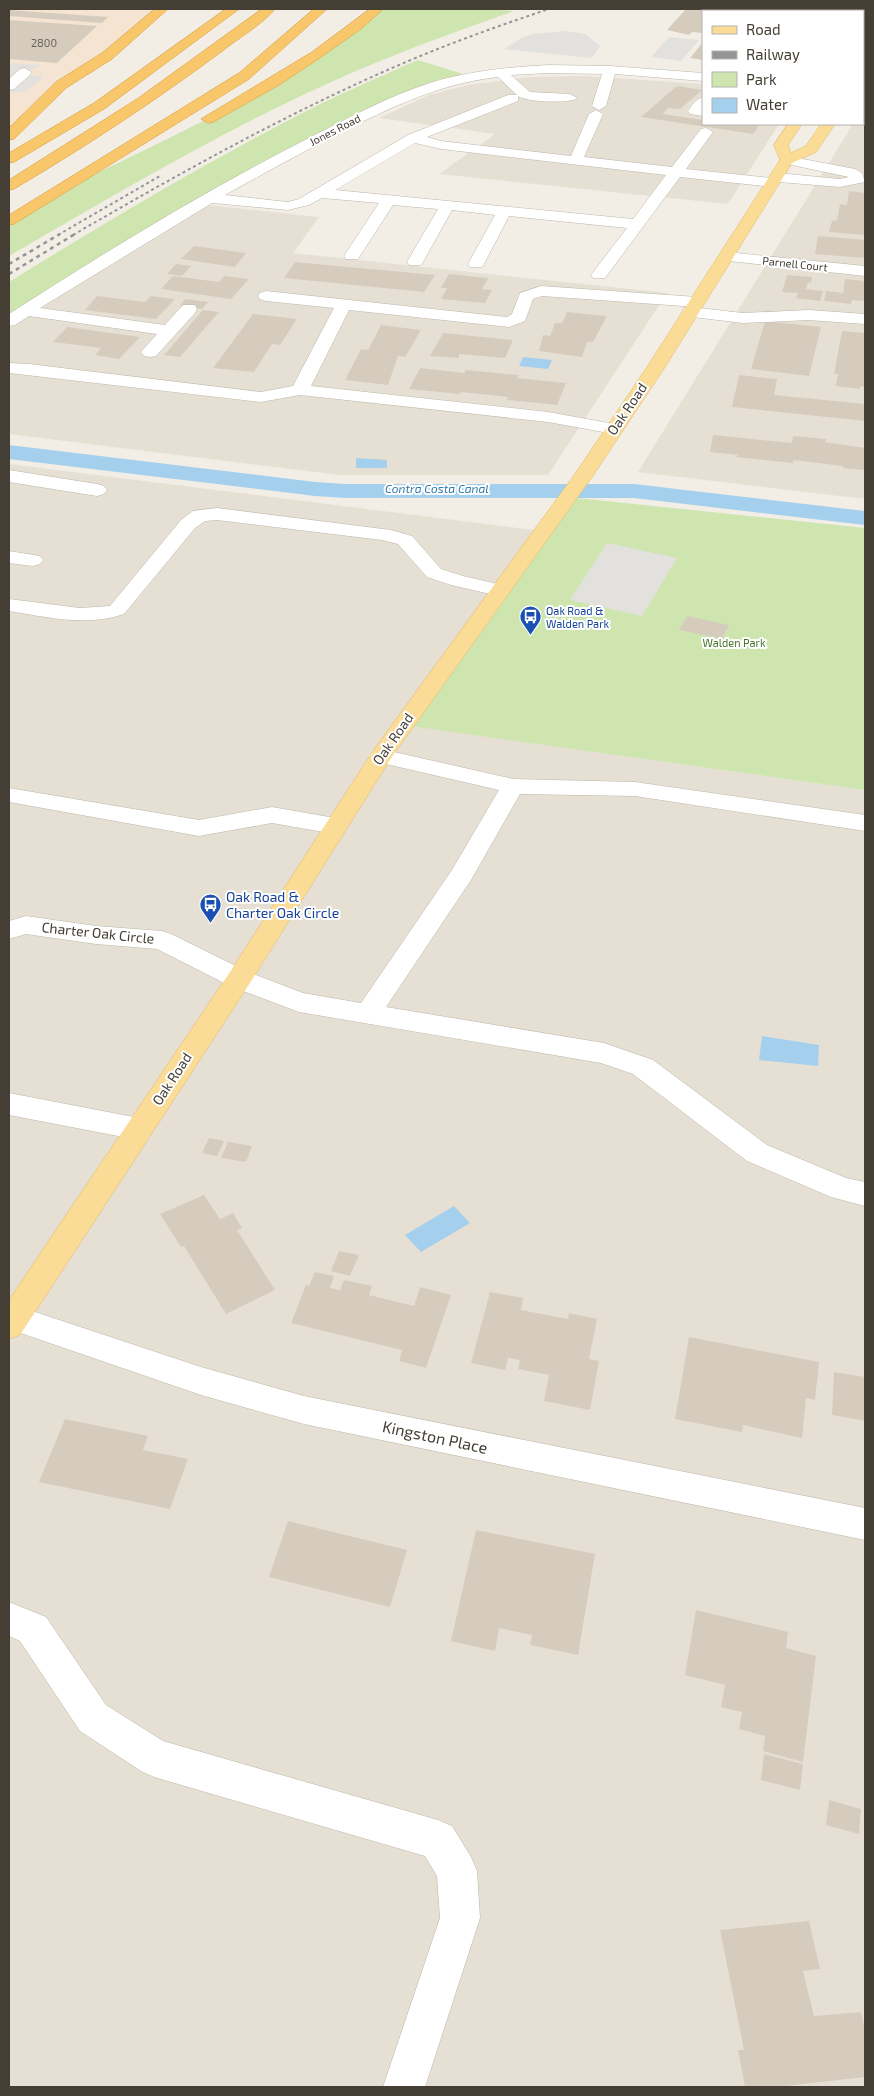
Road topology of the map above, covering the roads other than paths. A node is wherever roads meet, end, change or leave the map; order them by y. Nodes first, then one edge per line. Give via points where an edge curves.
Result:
1 (162, 9) edge
2 (212, 9) edge
3 (233, 9) edge
4 (269, 9) edge
5 (330, 9) edge
6 (376, 9) edge
7 (318, 11) edge
8 (610, 70) junction
9 (9, 71) edge
10 (501, 73) junction
11 (700, 74) edge
12 (9, 86) edge
13 (513, 98) dead end
14 (570, 98) dead end
15 (702, 102) edge
16 (702, 112) edge
17 (197, 125) dead end
18 (794, 125) edge
19 (827, 125) edge
20 (706, 132) dead end
21 (9, 136) edge
22 (170, 138) dead end
23 (413, 138) junction
24 (9, 145) edge
25 (9, 160) edge
26 (576, 160) junction
27 (787, 160) junction
28 (676, 172) junction
29 (775, 180) junction
30 (862, 180) edge
31 (9, 186) edge
32 (65, 188) junction
33 (320, 193) junction
34 (208, 198) junction
35 (389, 200) junction
36 (448, 205) junction
37 (504, 211) junction
38 (9, 220) edge
39 (637, 224) junction
40 (352, 256) dead end
41 (726, 257) junction
42 (415, 262) dead end
43 (476, 264) dead end
44 (865, 271) edge
45 (598, 275) dead end
46 (266, 296) dead end
47 (344, 304) junction
48 (694, 307) junction
49 (189, 309) dead end
50 (26, 310) junction
51 (865, 320) edge
52 (9, 321) edge
53 (170, 331) junction
54 (150, 352) dead end
55 (9, 368) edge
56 (300, 390) junction
57 (614, 429) junction
58 (9, 476) edge
59 (97, 490) dead end
60 (9, 557) edge
61 (34, 560) dead end
62 (499, 590) junction
63 (9, 605) edge
64 (380, 756) junction
65 (514, 786) junction
66 (9, 795) edge
67 (865, 823) edge
68 (336, 826) junction
69 (9, 930) edge
70 (239, 979) junction
71 (367, 1014) junction
72 (9, 1104) edge
73 (139, 1129) junction
74 (865, 1194) edge
75 (11, 1322) edge
76 (865, 1524) edge
77 (9, 1619) edge
78 (404, 2087) edge

1 - 21 highway via 108,56 61,86
2 - 24 highway via 126,72
3 - 25 highway via 100,106
4 - 31 highway via 152,96
5 - 7 street
6 - 17 highway via 345,36 300,67
7 - 32 highway via 244,76
8 - 10 street, Jones Road via 554,69
8 - 11 street, Jones Road
8 - 26 street via 598,110
9 - 12 street via 25,72
10 - 14 street via 526,96
10 - 34 street, Jones Road via 458,80 402,98 297,149
13 - 23 street
15 - 16 street via 694,111
18 - 27 main road via 781,145
19 - 27 main road via 812,149
20 - 28 street
22 - 32 highway
23 - 26 street via 441,146
23 - 33 street
26 - 28 street
27 - 29 main road, Oak Road
27 - 30 street via 850,172
28 - 29 street
28 - 39 street
29 - 30 street via 840,183
29 - 41 main road, Oak Road
32 - 38 highway
33 - 34 street via 288,206
33 - 35 street
34 - 50 street, Jones Road
35 - 36 street
35 - 40 street
36 - 37 street
36 - 42 street
37 - 39 street
37 - 43 street
39 - 45 street
41 - 44 street, Parnell Court
41 - 48 main road, Oak Road
46 - 47 street
47 - 48 street via 509,322 519,317 526,296 541,291
47 - 56 street
48 - 51 street via 737,318 809,315
48 - 57 main road, Oak Road
49 - 53 street
50 - 52 street, Jones Road
50 - 53 street
53 - 54 street
55 - 56 street via 261,397
56 - 57 street via 548,417
57 - 62 main road, Oak Road
58 - 59 street
60 - 61 street
62 - 63 street via 434,573 405,540 391,536 217,514 200,515 188,524 118,610 108,615
62 - 64 main road, Oak Road
64 - 65 street
64 - 68 main road, Oak Road
65 - 67 street via 636,789
65 - 71 street via 462,874
66 - 68 street via 199,828 272,815
68 - 70 main road, Oak Road
69 - 70 street, Charter Oak Circle via 26,925 162,940
70 - 71 street, Charter Oak Circle via 299,1002
70 - 73 main road, Oak Road
71 - 74 street, Charter Oak Circle via 604,1053 644,1067 757,1153 841,1189
72 - 73 street
73 - 75 main road, Oak Road
75 - 76 street, Kingston Place via 304,1410
77 - 78 street via 33,1629 93,1718 154,1758 438,1840 457,1871 460,1918

